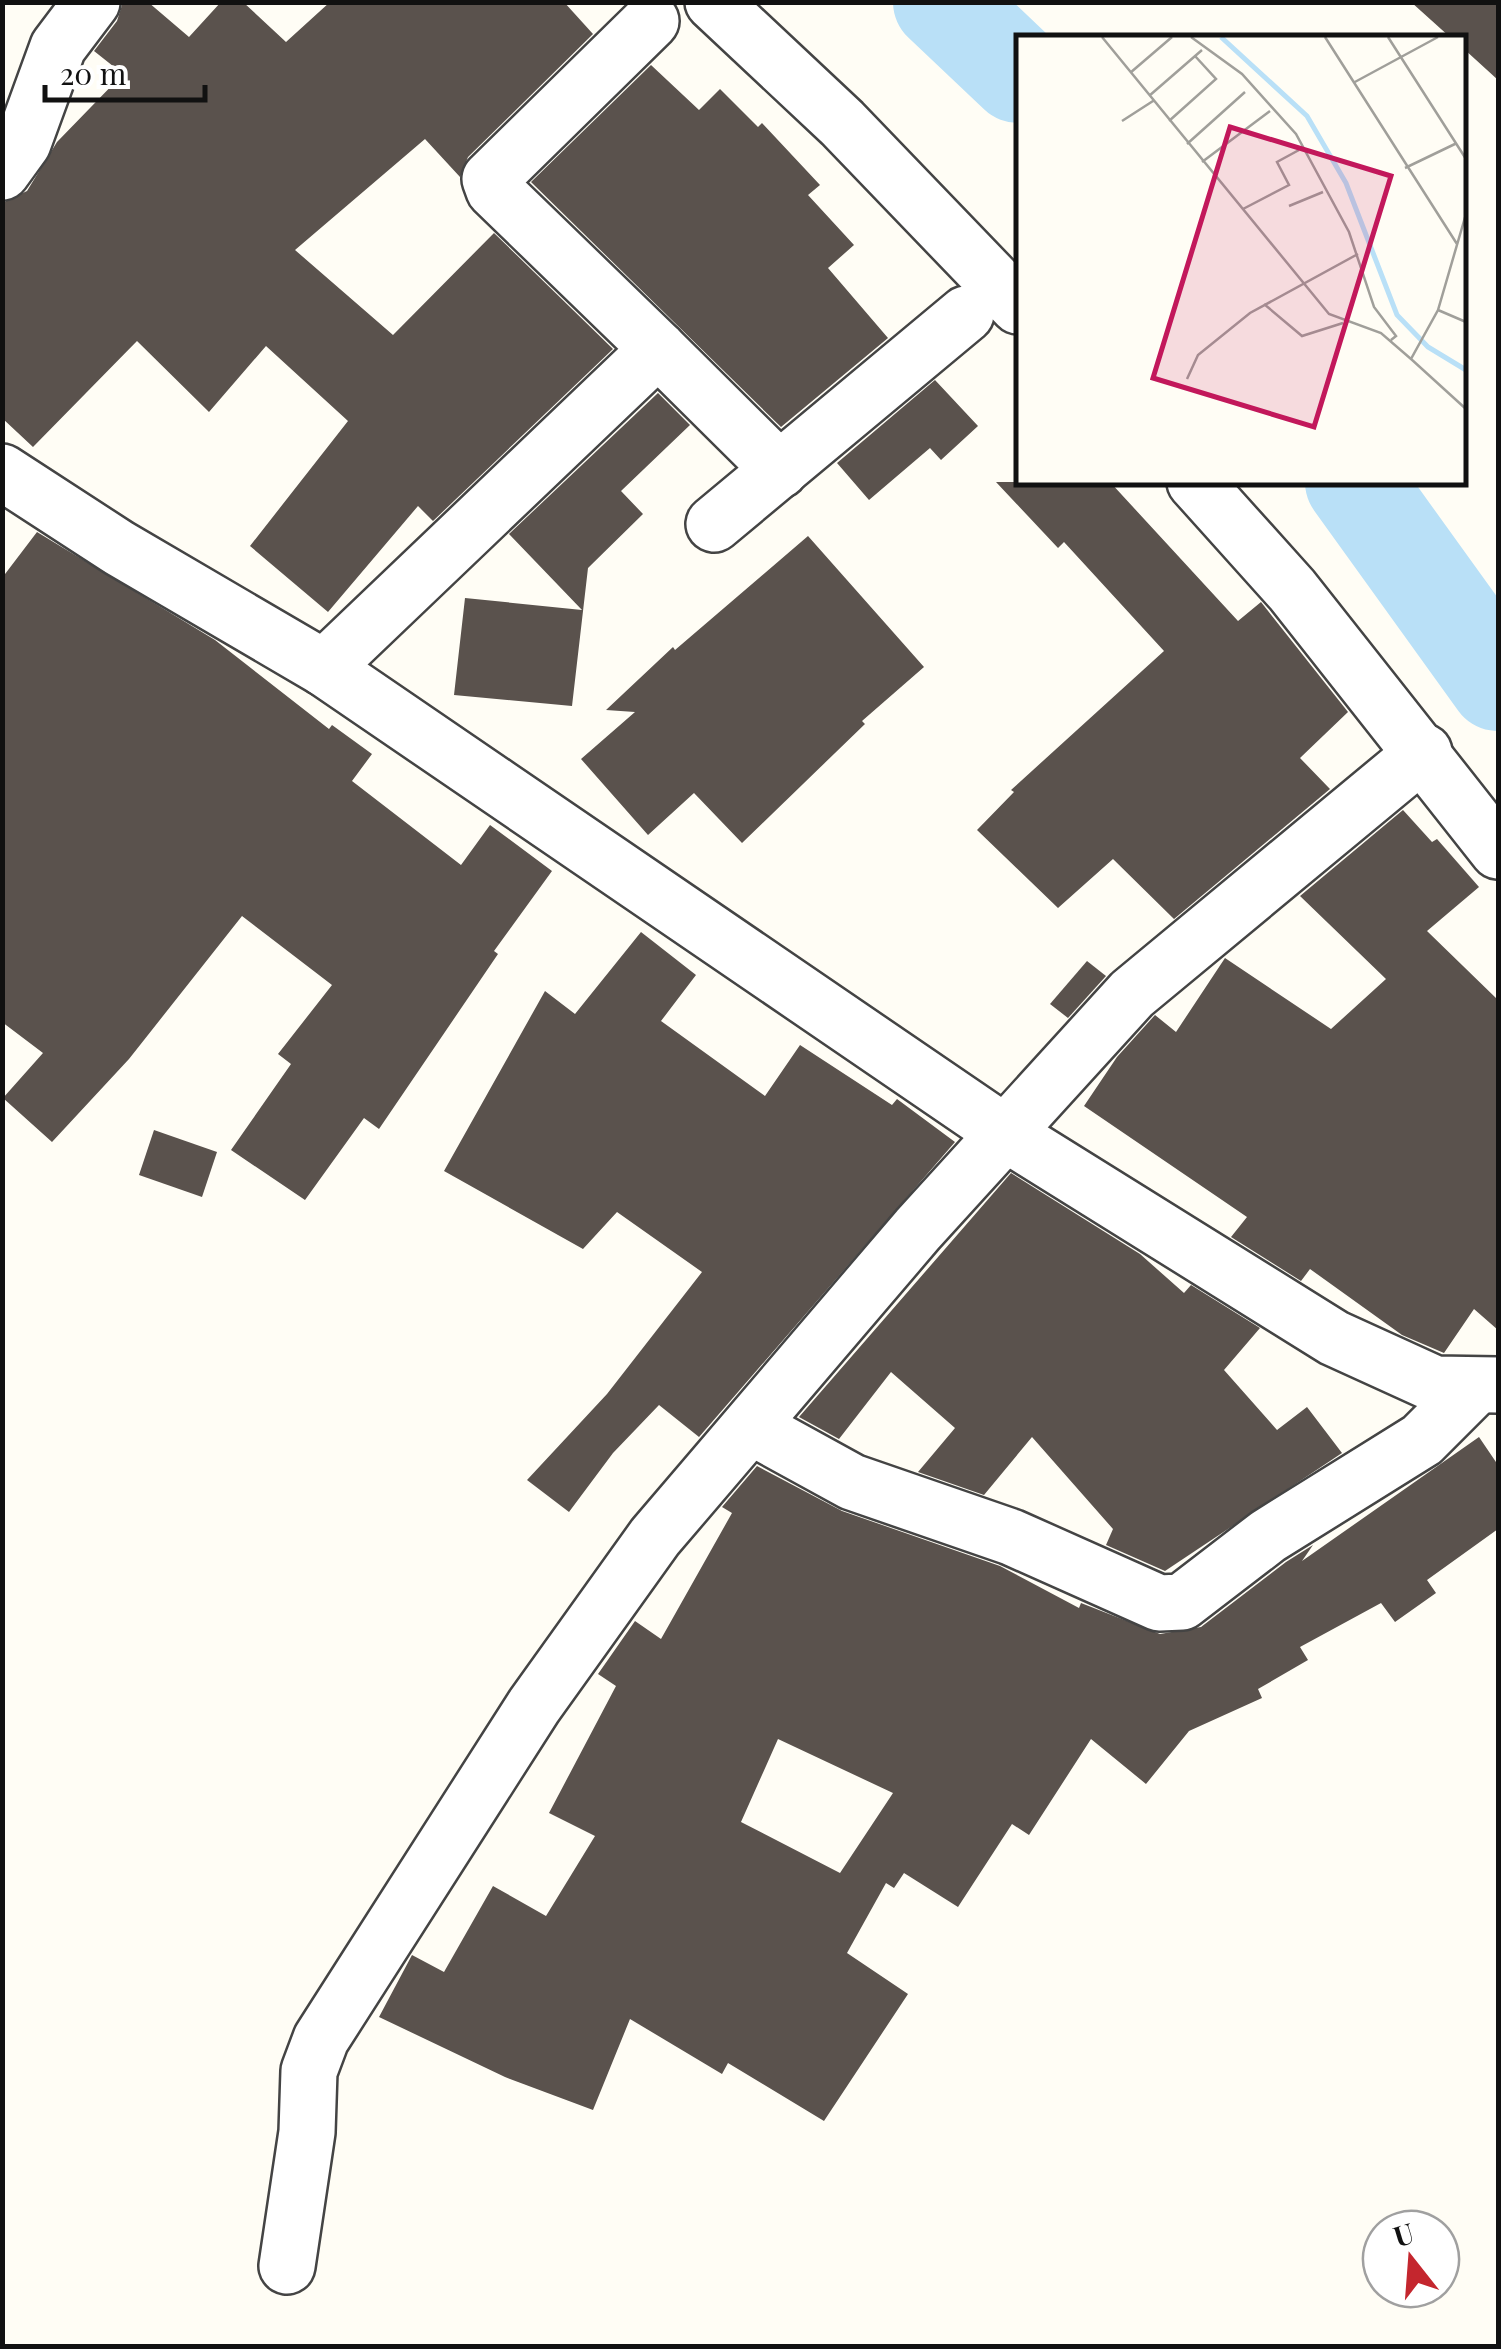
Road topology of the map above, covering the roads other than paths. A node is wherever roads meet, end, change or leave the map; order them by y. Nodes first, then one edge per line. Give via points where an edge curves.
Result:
1 (92, 2) edge
2 (713, 2) edge
3 (651, 22) dead end
4 (2, 172) edge
5 (1016, 304) edge
6 (966, 314) dead end
7 (658, 349) junction
8 (780, 470) junction
9 (2, 472) edge
10 (1198, 485) edge
11 (714, 524) dead end
12 (324, 668) junction
13 (1424, 752) junction
14 (1498, 851) edge
15 (1004, 1132) junction
16 (1487, 1386) edge
17 (752, 1427) junction
18 (288, 2266) dead end

1 - 4 street via 58,48 23,143
2 - 5 street via 842,123
3 - 7 street via 490,180
6 - 8 street
7 - 8 street
7 - 12 street
8 - 11 street
9 - 12 street
10 - 13 street
12 - 15 street
13 - 14 street
13 - 15 street via 1132,994
15 - 16 street via 1334,1338 1435,1384
15 - 17 street
16 - 17 street via 1422,1440 1268,1536 1182,1602 1159,1603 1012,1538 852,1482
17 - 18 street via 655,1537 534,1706 321,2038 309,2071

